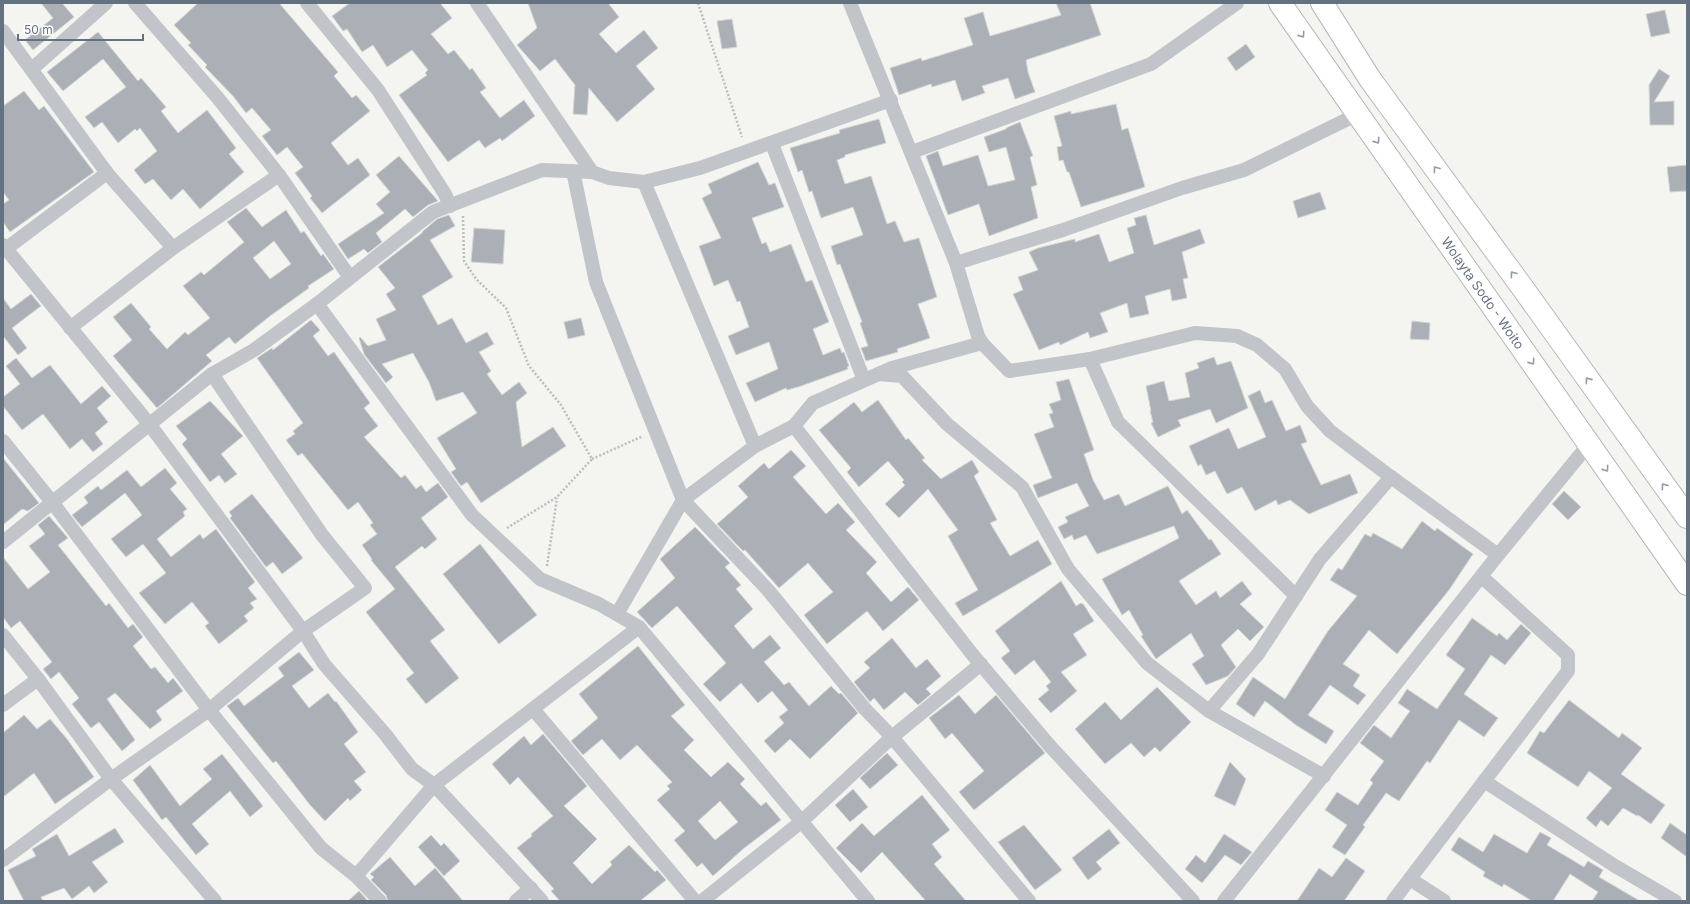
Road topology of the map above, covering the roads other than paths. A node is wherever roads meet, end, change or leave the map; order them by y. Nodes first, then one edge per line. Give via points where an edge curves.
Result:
1 (106, 3) edge
2 (135, 3) edge
3 (307, 3) edge
4 (477, 3) edge
5 (850, 3) edge
6 (1236, 3) edge
7 (1280, 3) edge
8 (1322, 3) edge
9 (3, 31) edge
10 (32, 69) junction
11 (891, 100) junction
12 (1358, 114) junction
13 (772, 144) junction
14 (912, 152) junction
15 (573, 171) junction
16 (592, 172) junction
17 (107, 173) junction
18 (279, 175) junction
19 (644, 182) junction
20 (456, 204) junction
21 (4, 248) edge
22 (173, 248) junction
23 (956, 263) junction
24 (349, 276) junction
25 (317, 304) junction
26 (70, 328) junction
27 (982, 343) junction
28 (1090, 359) junction
29 (212, 374) junction
30 (878, 374) junction
31 (864, 380) junction
32 (150, 425) junction
33 (794, 426) junction
34 (3, 441) edge
35 (1589, 444) junction
36 (755, 446) junction
37 (1391, 477) junction
38 (683, 500) junction
39 (52, 502) junction
40 (1687, 517) edge
41 (3, 542) edge
42 (1498, 555) junction
43 (1482, 577) junction
44 (1687, 584) edge
45 (1296, 596) junction
46 (616, 614) junction
47 (639, 627) junction
48 (303, 631) junction
49 (3, 635) edge
50 (981, 664) junction
51 (38, 679) junction
52 (3, 704) edge
53 (534, 709) junction
54 (209, 710) junction
55 (1209, 711) junction
56 (892, 737) junction
57 (1324, 776) junction
58 (110, 779) junction
59 (1484, 781) junction
60 (434, 785) junction
61 (801, 822) junction
62 (3, 860) edge
63 (356, 876) junction
64 (1410, 879) junction
65 (531, 888) junction
66 (215, 901) edge
67 (380, 901) edge
68 (516, 901) edge
69 (542, 901) edge
70 (695, 901) edge
71 (702, 901) edge
72 (868, 901) edge
73 (1029, 901) edge
74 (1193, 901) edge
75 (1224, 901) edge
76 (1393, 901) edge
77 (1444, 901) edge
78 (1675, 901) edge

1 - 10 street
2 - 18 street via 217,97
3 - 20 street via 378,90 445,194
4 - 16 street
5 - 11 street
6 - 14 street via 1151,64
7 -> 12 highway, Wolayta Sodo - Woito
40 -> 8 highway via 1370,79
9 - 10 street
10 - 17 street
11 - 13 street
11 - 14 street
12 - 23 street via 1244,170
12 -> 35 highway, Wolayta Sodo - Woito
13 - 19 street via 700,168
13 - 31 street
14 - 23 street
15 - 16 street
15 - 20 street via 542,170
15 - 38 street via 596,282
16 - 19 street via 610,178
17 - 21 street
17 - 22 street
18 - 22 street
18 - 24 street
19 - 36 street
20 - 24 street via 433,212
21 - 26 street
22 - 26 street
23 - 27 street
24 - 25 street
25 - 29 street via 254,350
25 - 46 street via 472,515 540,579 572,591
26 - 32 street
27 - 28 street via 1008,370
27 - 30 street
28 - 37 street via 1195,333 1237,336 1257,345 1285,369 1307,406 1330,431
28 - 45 street via 1118,422
29 - 32 street
29 - 48 street via 322,535 365,588
30 - 31 street
30 - 55 street via 902,376 947,424 1022,487 1068,569 1147,662
31 - 33 street via 813,403
32 - 39 street
32 - 48 street
33 - 36 street
33 - 50 street
34 - 39 street
35 - 42 street
35 -> 44 highway, Wolayta Sodo - Woito
36 - 38 street
37 - 42 street
37 - 45 street via 1320,559
38 - 46 street
38 - 56 street via 768,590 865,709
39 - 41 street
39 - 54 street
42 - 43 street
43 - 57 street
43 - 59 street via 1568,655 1568,671
45 - 55 street via 1258,654
46 - 47 street
47 - 53 street
47 - 61 street
48 - 54 street
48 - 60 street via 324,664 412,769
49 - 51 street
50 - 56 street
50 - 74 street via 1060,756
51 - 52 street
51 - 58 street
53 - 60 street
53 - 70 street
54 - 58 street
54 - 63 street via 321,848
55 - 57 street
56 - 61 street
56 - 73 street
57 - 75 street
58 - 62 street
58 - 66 street
59 - 64 street
59 - 78 street via 1615,866
60 - 63 street
60 - 65 street
61 - 71 street
61 - 72 street
63 - 67 street
64 - 76 street
64 - 77 street
65 - 68 street
65 - 69 street

